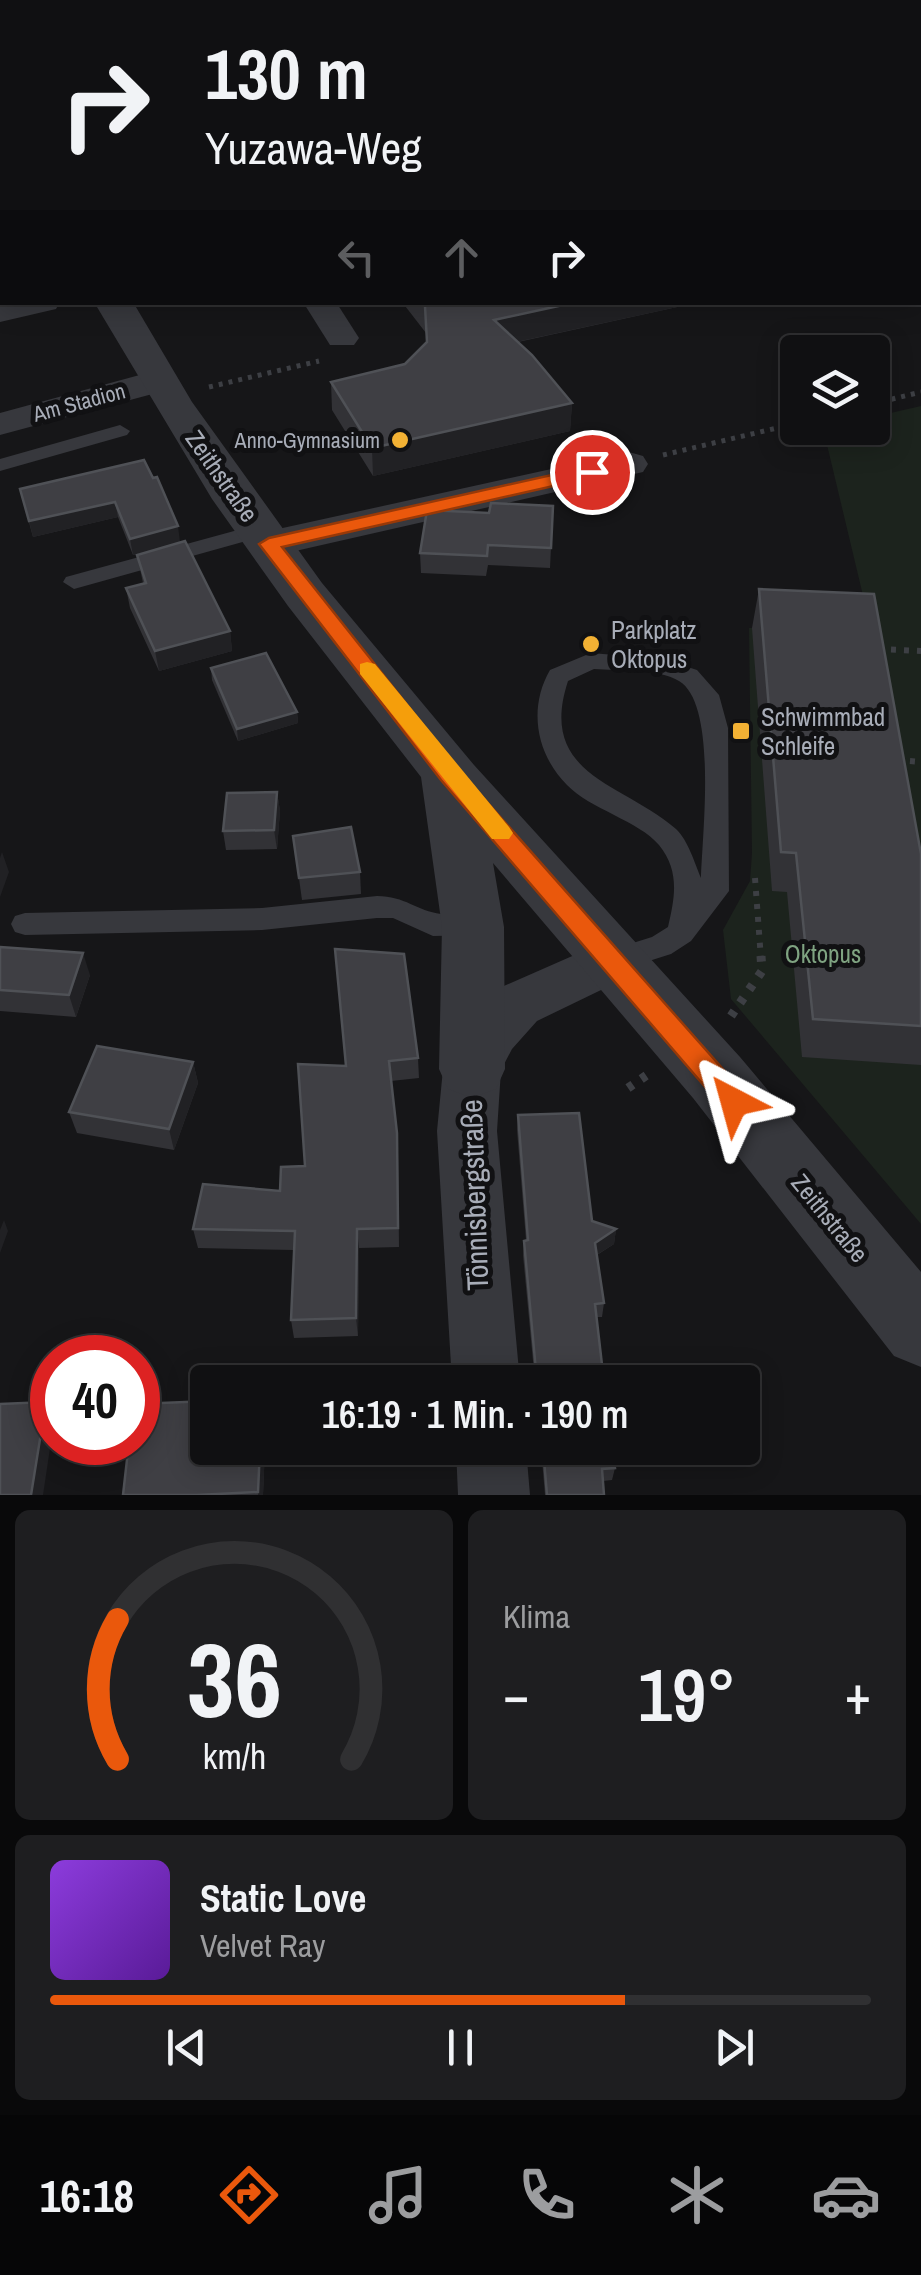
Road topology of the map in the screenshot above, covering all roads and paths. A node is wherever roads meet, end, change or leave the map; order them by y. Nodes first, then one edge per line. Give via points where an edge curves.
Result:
1 (31, 305) edge
2 (115, 305) edge
3 (321, 305) edge
4 (0, 312) edge
5 (342, 338) joint
6 (177, 386) junction
7 (921, 392) edge
8 (890, 400) edge
9 (0, 424) edge
10 (780, 426) edge
11 (120, 430) dead end
12 (630, 464) joint
13 (0, 466) edge
14 (264, 537) junction
15 (74, 582) dead end
16 (866, 648) edge
17 (921, 651) edge
18 (886, 760) edge
19 (921, 762) edge
20 (449, 774) junction
21 (754, 869) dead end
22 (25, 924) dead end
23 (474, 927) junction
24 (682, 933) junction
25 (611, 961) junction
26 (729, 1018) dead end
27 (472, 1069) junction
28 (921, 1330) edge
29 (485, 1365) edge
30 (492, 1465) edge
31 (494, 1495) edge

1 - 4 street
2 - 6 street, Zeithstraße
3 - 5 street
5 - 6 path via 351,352
6 - 9 street, Am Stadion
6 - 14 street, Zeithstraße
7 - 8 path
10 - 12 path
11 - 13 lane
12 - 14 street
14 - 15 lane
14 - 20 street, Zeithstraße
16 - 17 path
18 - 19 path
20 - 23 street
20 - 25 street, Zeithstraße
21 - 26 path via 762,971
22 - 23 lane via 262,919 387,907 433,925
23 - 27 street
24 - 24 lane via 716,891 716,728 707,695 689,676 662,667 591,662 558,676 547,709 554,744 576,778 669,838 690,885
24 - 25 lane
25 - 27 street, Tönnisbergstraße via 517,1005
25 - 28 street, Zeithstraße
27 - 29 street, Tönnisbergstraße via 467,1131
30 - 31 street

